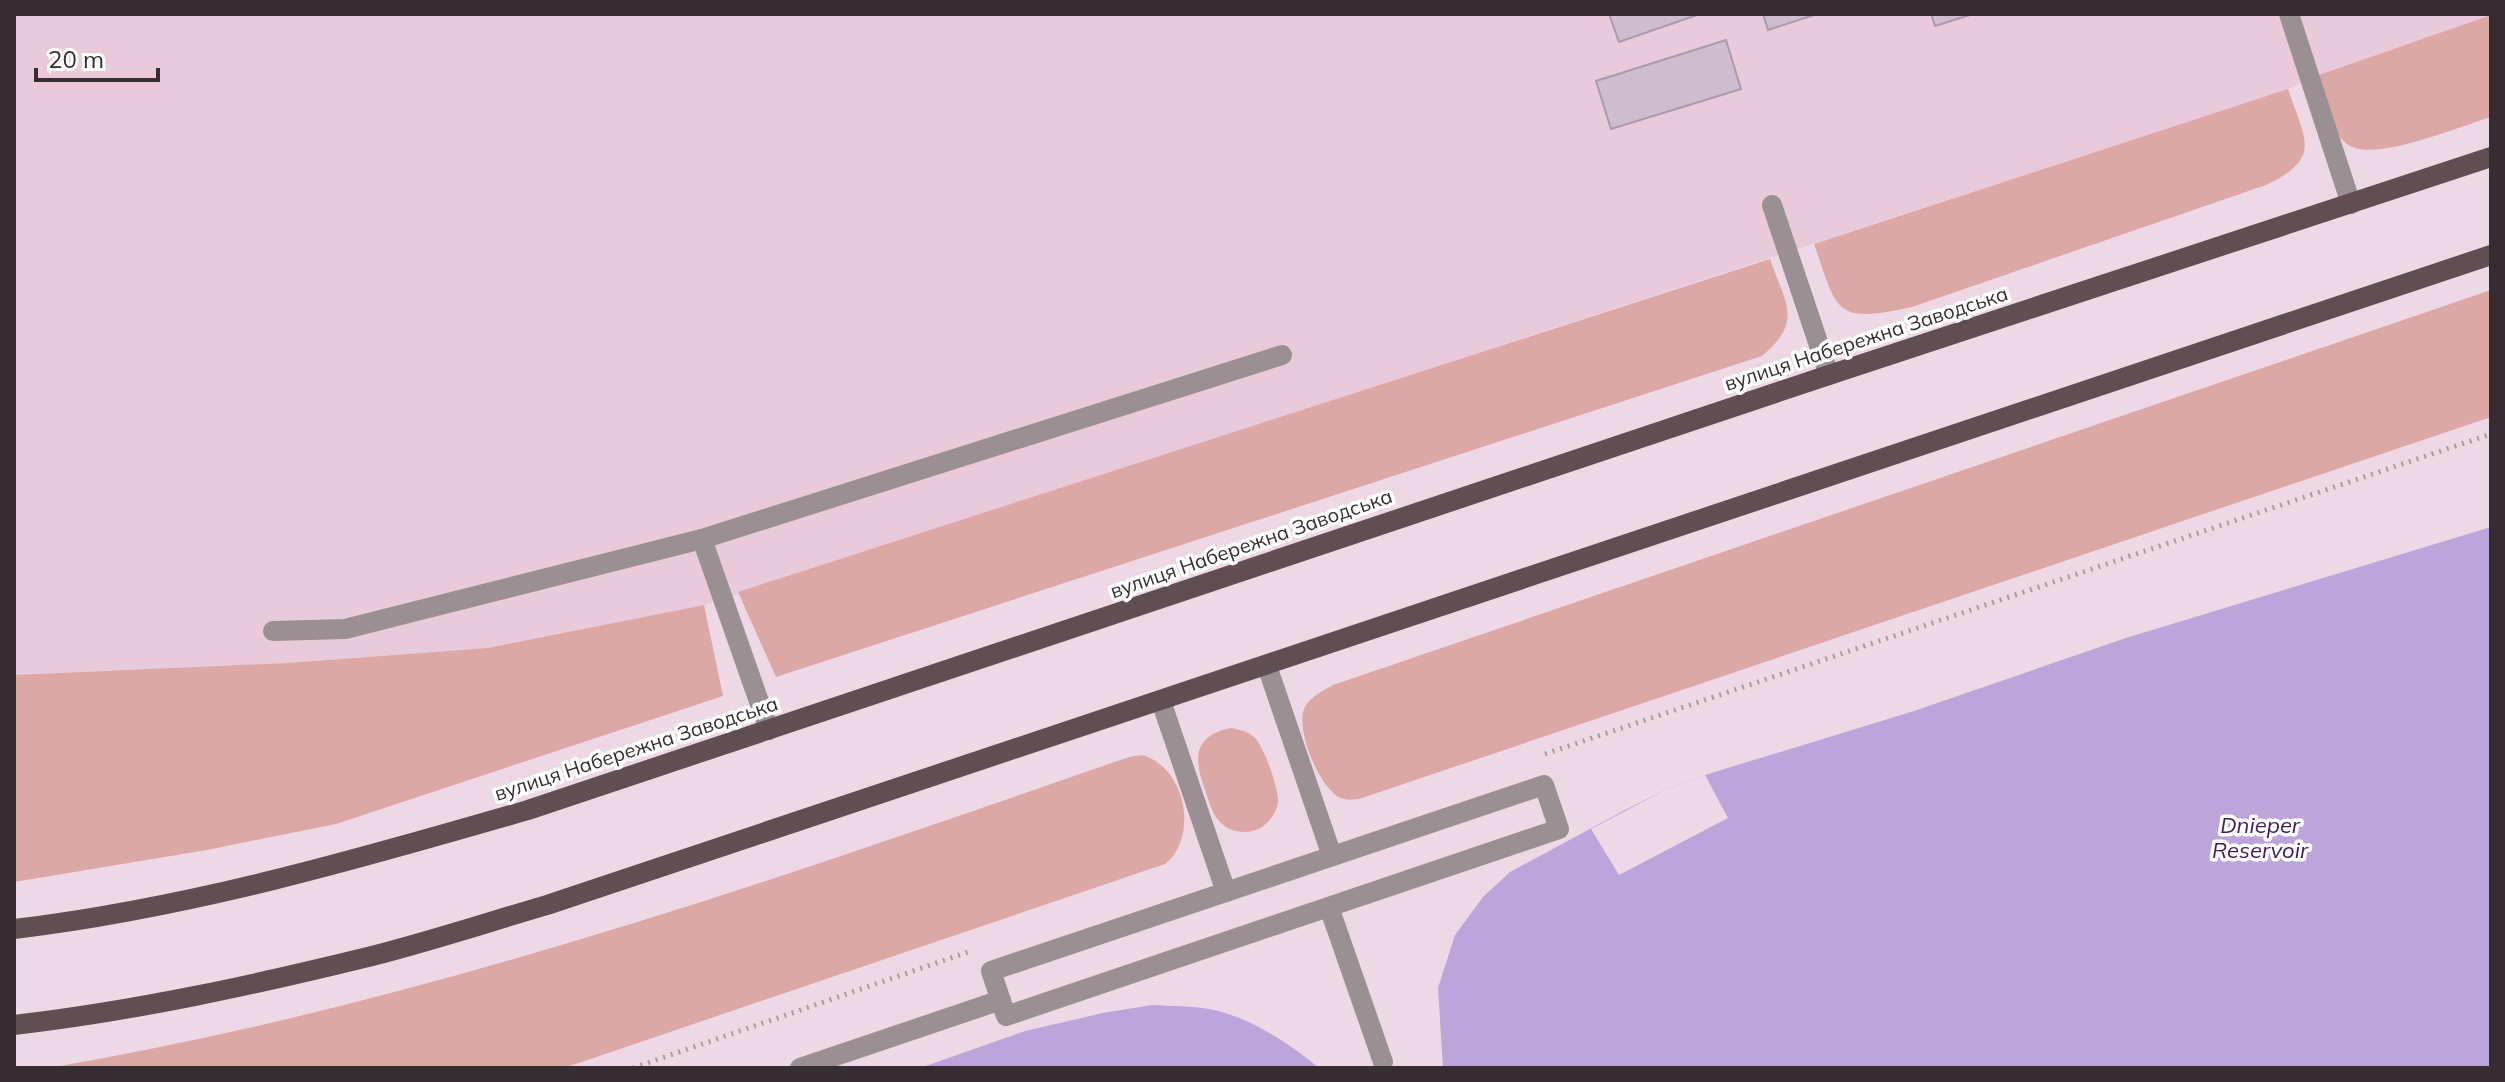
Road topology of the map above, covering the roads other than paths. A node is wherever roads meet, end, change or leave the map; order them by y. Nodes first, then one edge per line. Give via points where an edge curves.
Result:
1 (2289, 14) edge
2 (2491, 157) edge
3 (2351, 204) junction
4 (1772, 205) dead end
5 (2491, 255) edge
6 (1282, 355) dead end
7 (1829, 375) junction
8 (702, 539) junction
9 (273, 631) dead end
10 (1267, 666) junction
11 (1161, 701) junction
12 (769, 730) junction
13 (1332, 856) junction
14 (1226, 892) junction
15 (1329, 907) junction
16 (14, 929) edge
17 (1001, 1000) junction
18 (14, 1025) edge
19 (1383, 1062) dead end
20 (800, 1068) edge

1 - 3 lane
2 - 3 main road, вулиця Набережна Заводська
3 - 7 main road, вулиця Набережна Заводська
4 - 7 lane
5 - 10 main road
6 - 8 lane
7 - 12 main road, вулиця Набережна Заводська
8 - 9 lane via 345,629
8 - 12 lane
10 - 11 main road
10 - 13 lane
11 - 14 lane
11 - 18 main road via 547,905 374,955 180,999
12 - 16 main road, вулиця Набережна Заводська via 528,810 350,861 180,902
13 - 14 lane
13 - 15 lane via 1544,785 1559,829
14 - 17 lane via 991,971
15 - 17 lane via 1006,1016
15 - 19 lane
17 - 20 lane

